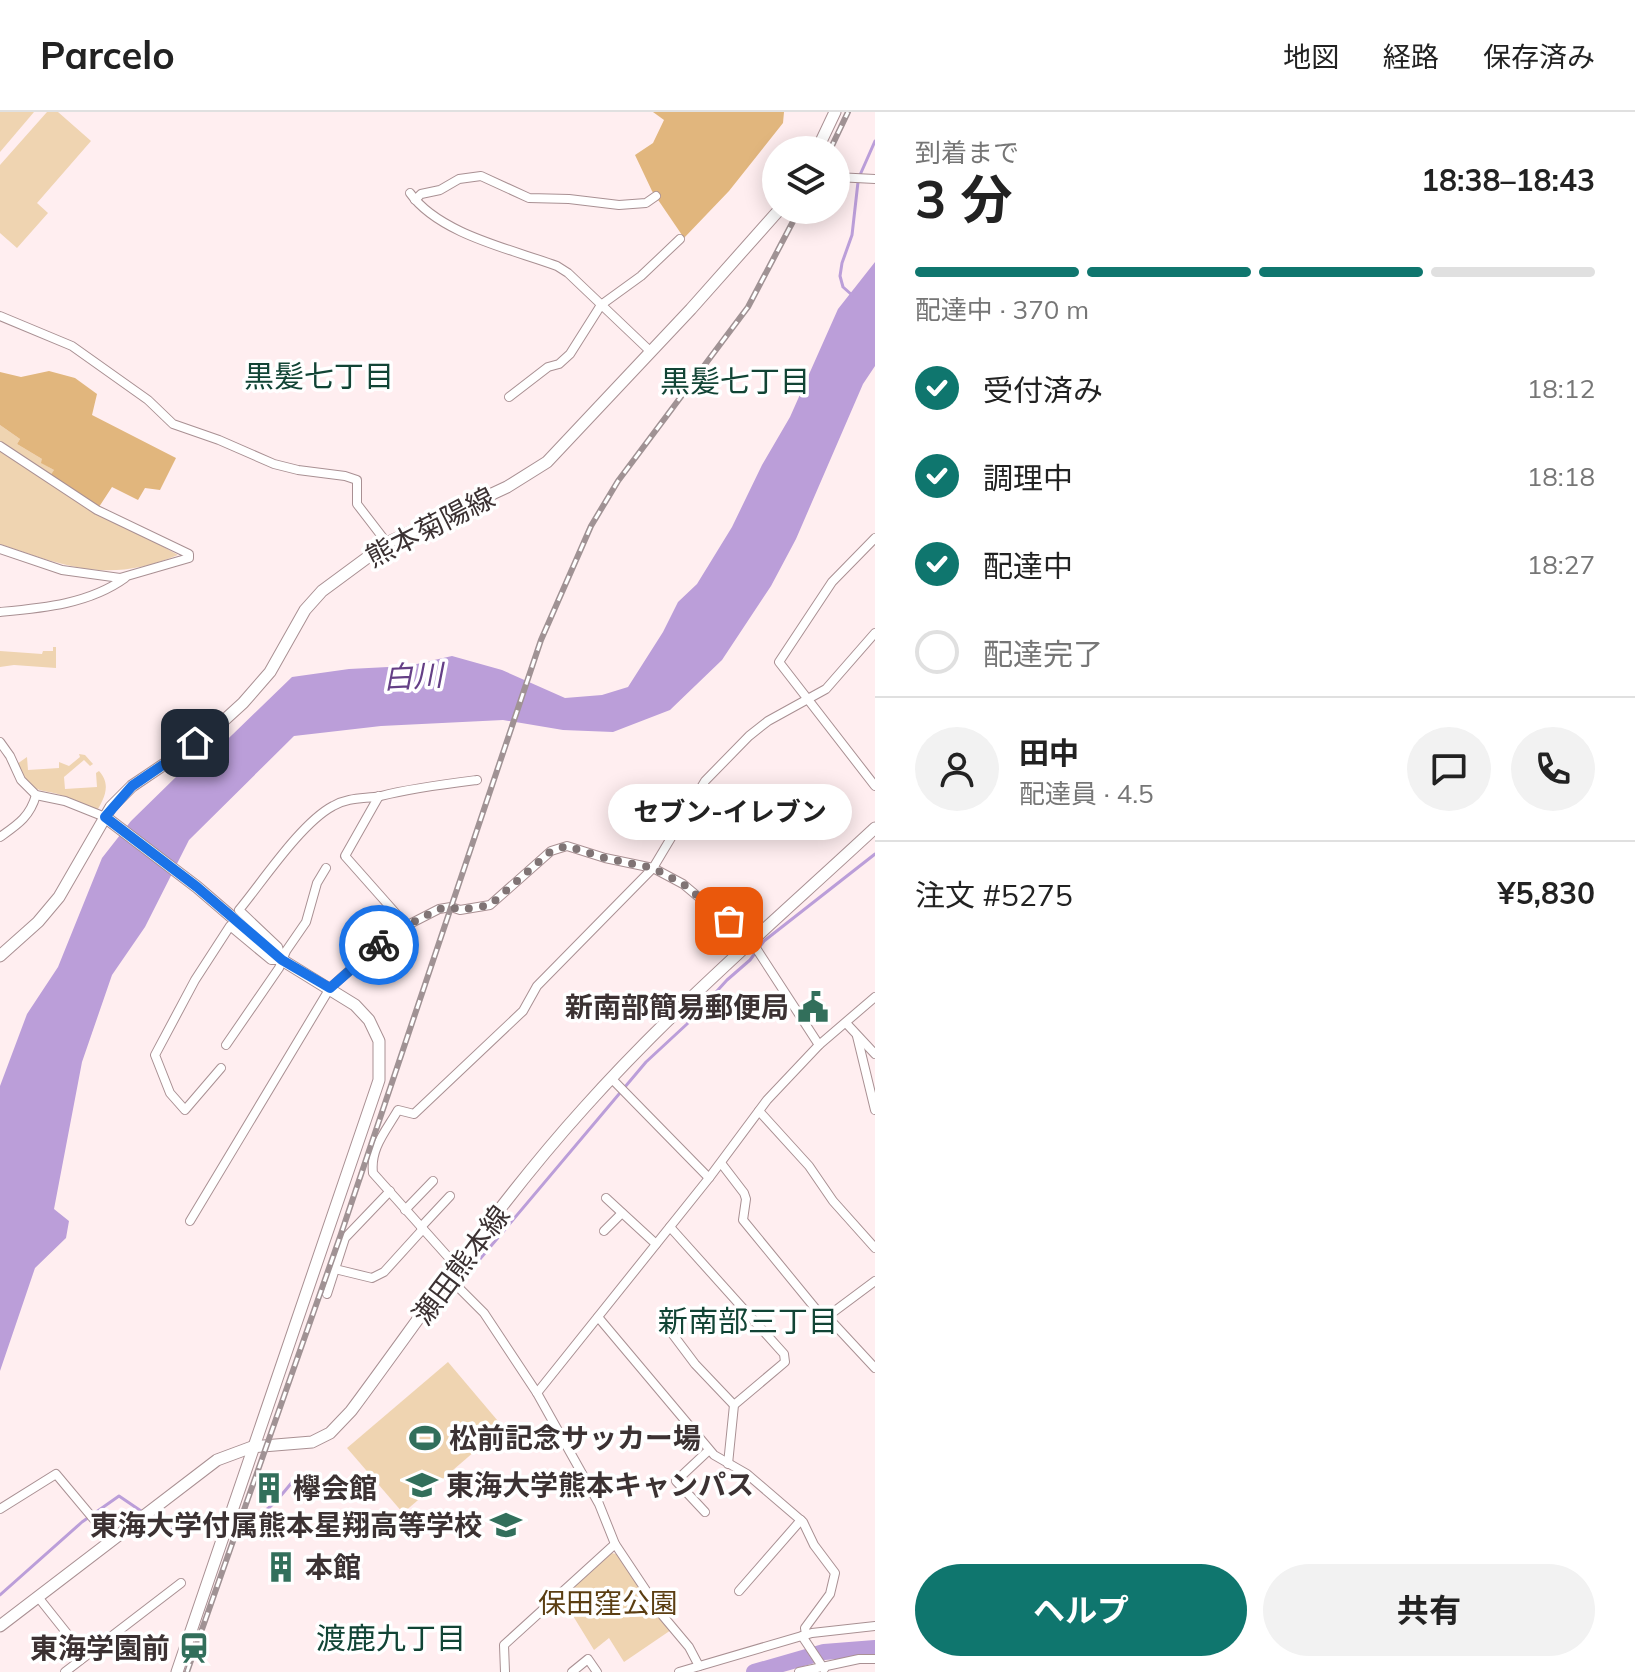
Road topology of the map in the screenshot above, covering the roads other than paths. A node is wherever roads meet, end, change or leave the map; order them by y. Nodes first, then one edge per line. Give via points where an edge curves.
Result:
1 (835, 112) edge
2 (824, 136) edge
3 (850, 178) edge
4 (875, 179) edge
5 (656, 196) dead end
6 (766, 224) edge
7 (680, 239) dead end
8 (601, 305) junction
9 (0, 316) edge
10 (651, 352) junction
11 (509, 397) dead end
12 (0, 446) edge
13 (875, 539) edge
14 (387, 543) junction
15 (0, 549) edge
16 (126, 576) junction
17 (0, 612) edge
18 (875, 633) edge
19 (808, 698) junction
20 (0, 742) edge
21 (477, 780) dead end
22 (875, 786) edge
23 (36, 795) junction
24 (379, 796) junction
25 (105, 817) junction
26 (875, 828) edge
27 (0, 837) edge
28 (326, 868) dead end
29 (653, 868) junction
30 (407, 926) junction
31 (752, 942) junction
32 (0, 956) edge
33 (282, 960) junction
34 (330, 988) junction
35 (875, 997) edge
36 (846, 1023) junction
37 (857, 1036) junction
38 (226, 1045) dead end
39 (819, 1045) junction
40 (875, 1054) edge
41 (221, 1068) dead end
42 (611, 1078) junction
43 (875, 1110) edge
44 (759, 1111) junction
45 (721, 1163) junction
46 (709, 1178) junction
47 (433, 1181) dead end
48 (390, 1191) junction
49 (450, 1196) dead end
50 (606, 1198) dead end
51 (405, 1210) junction
52 (622, 1213) junction
53 (190, 1221) dead end
54 (670, 1227) junction
55 (422, 1228) junction
56 (604, 1231) dead end
57 (656, 1244) junction
58 (875, 1248) edge
59 (458, 1268) junction
60 (335, 1269) junction
61 (450, 1279) junction
62 (875, 1281) edge
63 (327, 1294) dead end
64 (598, 1317) junction
65 (824, 1319) junction
66 (665, 1324) dead end
67 (875, 1368) edge
68 (537, 1393) junction
69 (734, 1405) junction
70 (252, 1447) junction
71 (709, 1450) junction
72 (728, 1464) junction
73 (0, 1509) edge
74 (705, 1512) dead end
75 (801, 1520) junction
76 (112, 1541) junction
77 (615, 1544) junction
78 (181, 1583) dead end
79 (739, 1591) dead end
80 (38, 1597) junction
81 (0, 1626) edge
82 (875, 1626) edge
83 (804, 1635) junction
84 (85, 1656) junction
85 (875, 1659) edge
86 (699, 1666) junction
87 (823, 1668) edge
88 (65, 1672) edge
89 (177, 1672) edge
90 (505, 1672) edge
91 (572, 1672) edge
92 (597, 1672) edge
93 (679, 1672) edge
94 (799, 1672) edge

1 - 2 main road
3 - 4 street
5 - 8 street via 646,203 619,205 529,198 481,176 412,196 459,231 557,266
6 - 10 main road, 熊本菊陽線
7 - 8 street
8 - 10 street
8 - 11 street via 570,354
9 - 14 street via 72,346 173,424 274,464 357,480 357,504
10 - 14 main road, 熊本菊陽線 via 547,462
12 - 16 street via 97,510 189,554
13 - 19 street via 832,582 779,662
14 - 25 main road, 熊本菊陽線 via 322,591 305,610 270,672 243,703 209,734 132,786
15 - 16 street via 62,570
16 - 17 street via 110,588 65,604
18 - 19 street via 826,689
19 - 22 street
19 - 29 street via 749,736 705,781
20 - 23 street
21 - 24 street
23 - 25 street
23 - 27 street via 21,823
24 - 30 street via 345,856
24 - 33 street via 355,797 332,806 310,823 239,910 278,947
25 - 32 main road, 熊本菊陽線 via 53,904
25 - 33 main road
26 - 31 main road, 瀬田熊本線
28 - 33 street via 306,922
29 - 30 street via 567,846 551,851 490,905 439,909
29 - 31 street via 683,884
29 - 48 street via 537,986 523,1011 414,1114 398,1110 372,1161 373,1173
30 - 34 street
31 - 39 street
31 - 42 main road, 瀬田熊本線
33 - 34 main road
33 - 38 street
33 - 41 street via 271,960 230,926 155,1055 170,1093 185,1110
34 - 53 street
34 - 70 main road via 369,1020 379,1041 379,1080
35 - 36 street
36 - 37 street
36 - 39 street
37 - 40 street
37 - 43 street
39 - 44 street
42 - 46 street
42 - 59 main road, 瀬田熊本線
44 - 45 street
44 - 58 street
45 - 46 street
45 - 65 street via 744,1193 743,1220
46 - 54 street
47 - 51 street
48 - 51 street
48 - 60 street via 345,1238
49 - 55 street
50 - 52 street
51 - 55 street
52 - 56 street
52 - 57 street
54 - 57 street
54 - 69 street via 784,1354 785,1362
55 - 59 street
55 - 60 street via 384,1272 372,1278
57 - 64 street
59 - 61 main road, 瀬田熊本線
60 - 63 street
61 - 68 street via 484,1313
61 - 70 main road, 瀬田熊本線 via 330,1433 300,1445
62 - 65 street
64 - 68 street
64 - 71 street
65 - 67 street
66 - 69 street
68 - 77 street via 599,1504
69 - 72 street
70 - 76 main road, 瀬田熊本線 via 217,1460
70 - 89 main road
71 - 72 street
71 - 74 street via 676,1481
72 - 75 street
73 - 76 street via 56,1474
75 - 79 street
75 - 83 street via 835,1573 830,1594
76 - 80 main road, 瀬田熊本線
77 - 86 street
77 - 90 street via 504,1645
78 - 84 street
80 - 81 main road, 瀬田熊本線
80 - 84 street
82 - 83 street
83 - 86 street
83 - 87 street
84 - 88 street
85 - 87 street
86 - 93 street
87 - 94 street
91 - 92 street via 588,1659

